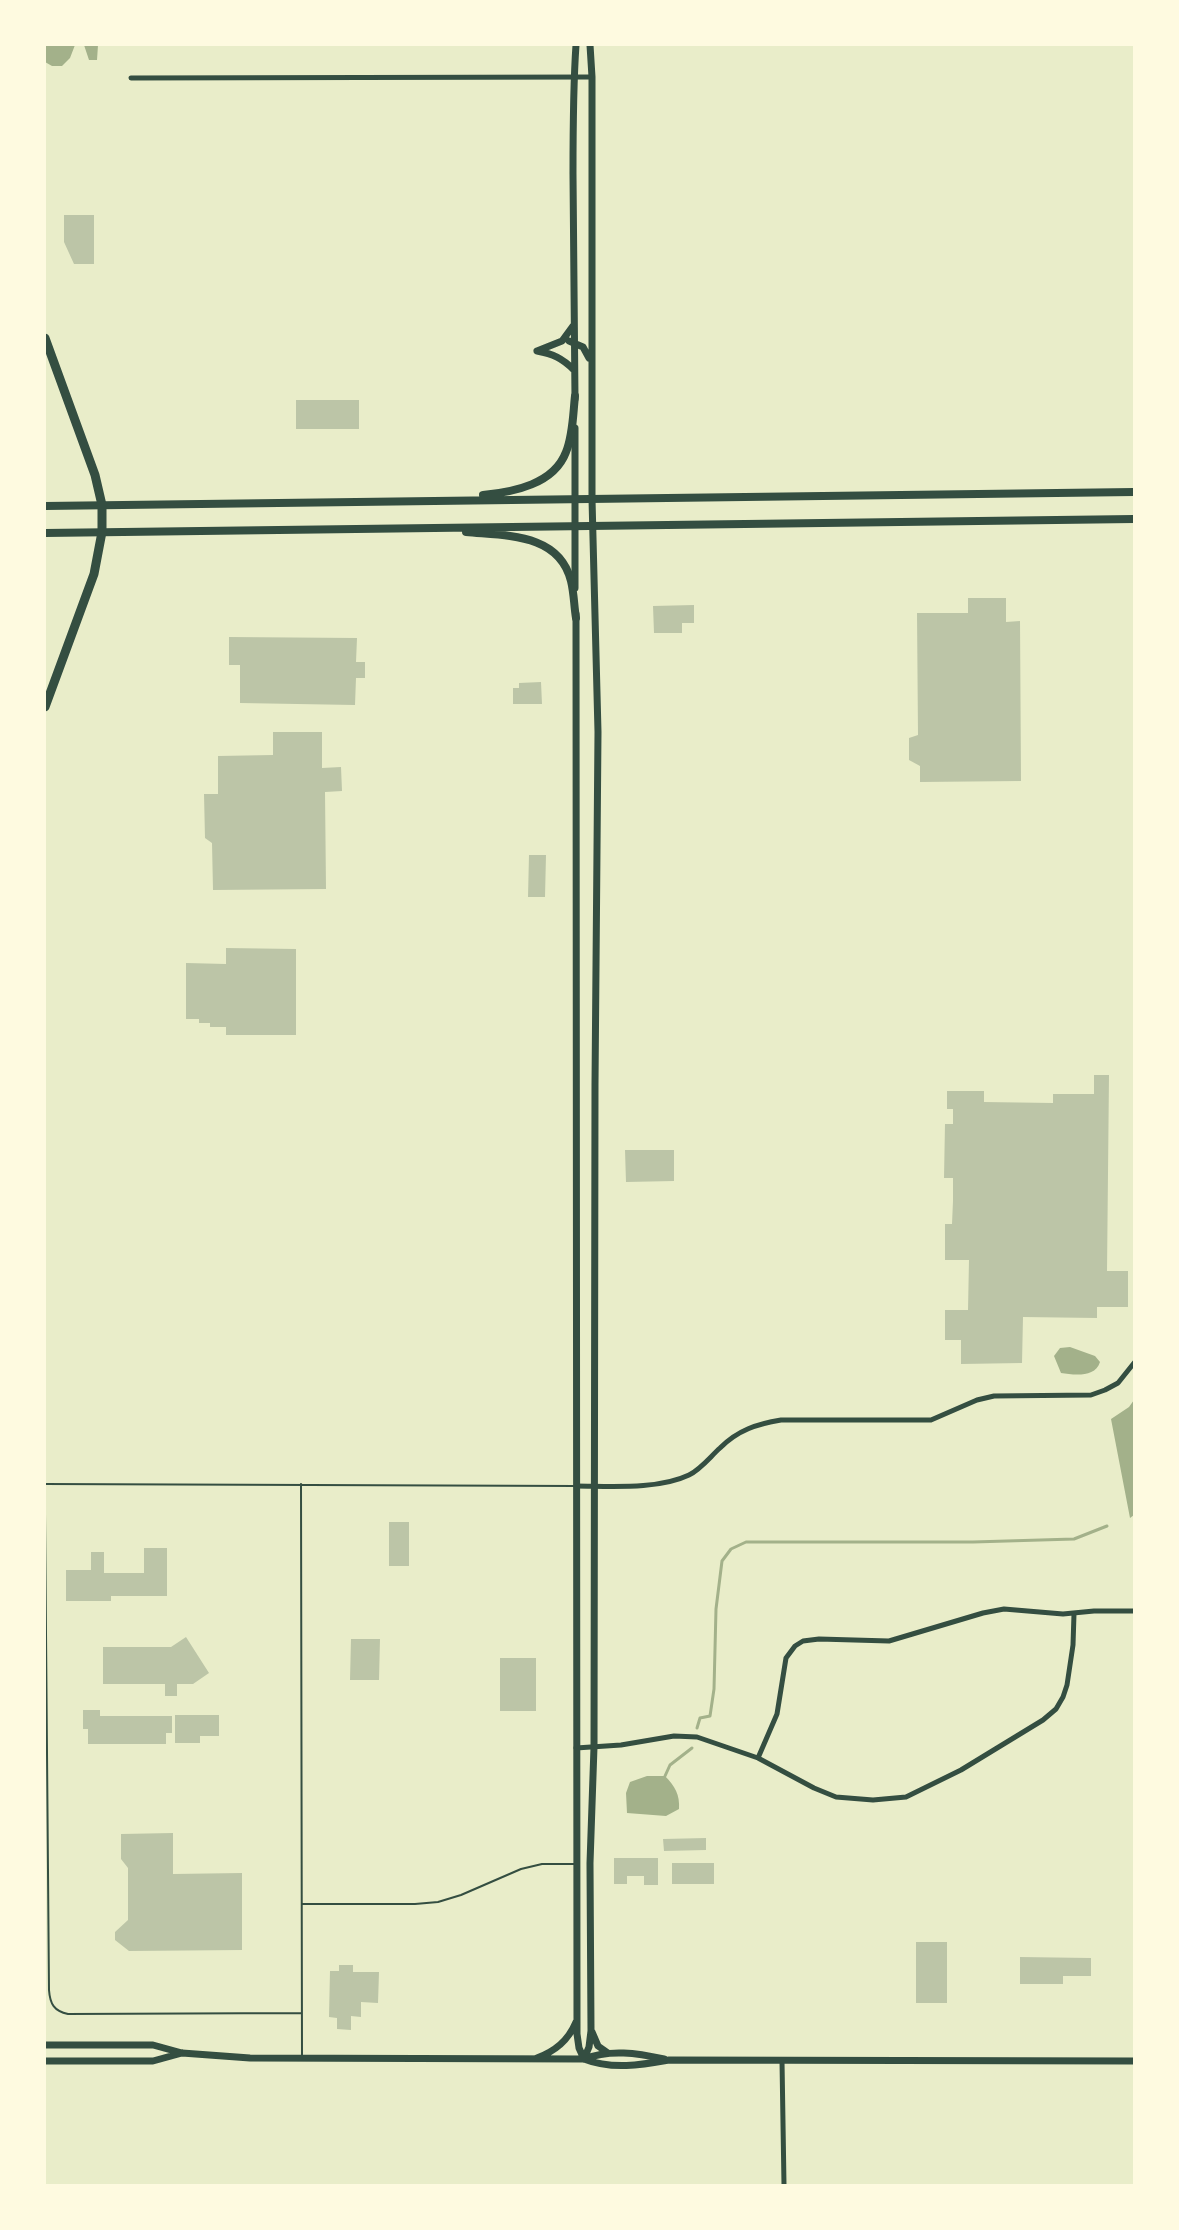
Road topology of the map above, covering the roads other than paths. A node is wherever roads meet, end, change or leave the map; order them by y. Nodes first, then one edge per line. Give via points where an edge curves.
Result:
1 (576, 45) edge
2 (590, 45) edge
3 (592, 77) junction
4 (131, 78) dead end
5 (574, 78) junction
6 (573, 326) junction
7 (45, 338) edge
8 (562, 341) junction
9 (573, 342) junction
10 (591, 366) junction
11 (574, 370) junction
12 (575, 396) junction
13 (1134, 492) edge
14 (574, 498) junction
15 (592, 498) junction
16 (425, 500) junction
17 (102, 505) junction
18 (45, 506) edge
19 (1134, 519) edge
20 (574, 525) junction
21 (592, 526) junction
22 (424, 528) junction
23 (102, 532) junction
24 (45, 533) edge
25 (576, 618) junction
26 (45, 707) edge
27 (1134, 1363) edge
28 (45, 1484) edge
29 (301, 1484) junction
30 (575, 1486) junction
31 (595, 1486) junction
32 (45, 1514) edge
33 (1134, 1611) edge
34 (1074, 1614) junction
35 (594, 1747) junction
36 (576, 1748) junction
37 (758, 1758) junction
38 (590, 1863) junction
39 (577, 1864) junction
40 (302, 1904) junction
41 (302, 2013) junction
42 (577, 2020) junction
43 (591, 2031) junction
44 (45, 2045) edge
45 (182, 2053) junction
46 (608, 2053) junction
47 (302, 2058) junction
48 (532, 2059) junction
49 (584, 2059) junction
50 (669, 2060) junction
51 (45, 2061) edge
52 (782, 2061) junction
53 (1134, 2061) edge
54 (784, 2185) edge

1 - 5 street
2 - 3 street
3 - 5 street
3 - 10 street
4 - 5 street
5 - 6 street
6 - 8 street
6 - 9 street
7 - 17 highway via 86,447
8 - 9 street
8 - 11 street via 537,351 554,354
9 - 10 street via 587,352
9 - 11 street
10 - 15 street
11 - 12 street
12 - 14 street
12 - 16 main road via 567,451 549,476 500,493
13 - 15 main road
14 - 15 main road
14 - 16 main road
14 - 20 street
15 - 21 street
16 - 17 main road
17 - 18 main road
17 - 23 highway
19 - 21 main road
20 - 21 main road
20 - 22 main road
20 - 25 street
21 - 31 street via 598,732
22 - 23 main road
22 - 25 main road via 542,543 565,564
23 - 24 main road
23 - 26 highway via 94,574
25 - 30 street
27 - 31 street via 1118,1383 1091,1395 994,1396 931,1420 781,1420 758,1424 739,1432 690,1474 671,1482
28 - 29 lane
29 - 30 lane
29 - 40 lane
30 - 31 street
30 - 36 street
31 - 35 street
32 - 41 lane via 51,2004 68,2014
33 - 34 street
34 - 37 street via 1004,1610 889,1641 803,1641 786,1658 777,1714
34 - 37 street via 1067,1685 1056,1709 961,1770 916,1793 890,1799 836,1797
35 - 36 street
35 - 37 street via 687,1736 712,1740
35 - 38 street
36 - 39 street
38 - 39 street
38 - 43 street
39 - 40 lane via 542,1864 521,1869 438,1902
39 - 42 street
40 - 41 lane
41 - 47 lane
42 - 48 street via 566,2040 549,2053
42 - 49 street
43 - 46 street via 598,2046
43 - 49 street
44 - 45 street via 153,2045
45 - 47 street
45 - 51 street via 153,2061
46 - 49 street
46 - 50 street
47 - 48 street
48 - 49 street
49 - 50 street via 630,2066
50 - 52 street
52 - 53 street
52 - 54 street

